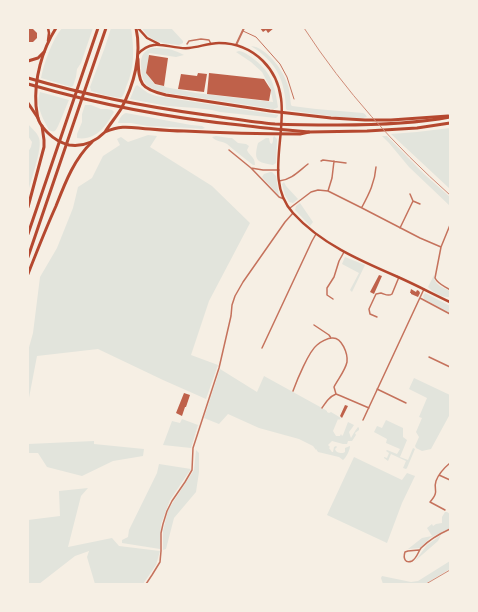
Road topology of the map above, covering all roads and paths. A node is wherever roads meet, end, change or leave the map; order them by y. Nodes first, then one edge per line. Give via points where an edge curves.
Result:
1 (48, 28) edge
2 (56, 28) edge
3 (98, 28) edge
4 (106, 28) edge
5 (137, 28) edge
6 (243, 29) edge
7 (48, 44) junction
8 (161, 44) junction
9 (187, 44) dead end
10 (211, 44) junction
11 (236, 46) junction
12 (44, 52) junction
13 (138, 54) junction
14 (138, 59) junction
15 (28, 61) edge
16 (28, 78) edge
17 (28, 84) edge
18 (294, 99) dead end
19 (28, 103) edge
20 (450, 117) edge
21 (38, 118) junction
22 (450, 123) edge
23 (42, 126) junction
24 (105, 132) junction
25 (309, 132) junction
26 (92, 142) junction
27 (229, 150) dead end
28 (321, 161) dead end
29 (334, 161) junction
30 (346, 163) dead end
31 (308, 164) dead end
32 (376, 167) dead end
33 (251, 168) junction
34 (278, 170) junction
35 (279, 181) junction
36 (328, 191) junction
37 (410, 194) dead end
38 (284, 199) junction
39 (413, 201) junction
40 (420, 204) dead end
41 (28, 207) edge
42 (290, 208) junction
43 (362, 208) junction
44 (293, 213) junction
45 (450, 225) edge
46 (400, 228) junction
47 (28, 234) edge
48 (316, 234) junction
49 (441, 247) junction
50 (344, 251) junction
51 (28, 256) edge
52 (28, 274) edge
53 (399, 277) junction
54 (424, 289) junction
55 (450, 290) edge
56 (333, 298) dead end
57 (420, 298) junction
58 (450, 302) edge
59 (450, 314) edge
60 (377, 317) dead end
61 (314, 325) dead end
62 (331, 338) junction
63 (262, 348) dead end
64 (429, 356) dead end
65 (450, 367) edge
66 (377, 389) junction
67 (293, 391) dead end
68 (336, 394) junction
69 (406, 403) dead end
70 (322, 408) dead end
71 (369, 408) junction
72 (364, 420) dead end
73 (450, 463) edge
74 (439, 475) junction
75 (450, 480) edge
76 (445, 510) dead end
77 (450, 529) edge
78 (420, 550) junction
79 (146, 584) edge

1 - 7 main road
2 - 7 highway
3 - 47 highway
4 - 51 highway
5 - 8 main road via 147,38
5 - 13 highway
6 - 11 street
6 - 18 lane via 256,37 280,64
7 - 12 highway
8 - 10 main road via 185,48
8 - 13 main road via 151,45
9 - 10 street via 188,41 201,39 209,40
10 - 11 main road
11 - 34 main road via 261,59 276,80 282,107
12 - 15 highway via 38,58
12 - 21 highway via 36,94
13 - 14 highway
14 - 20 highway via 139,77 144,86 171,96 338,118 391,120
14 - 24 highway via 127,96
16 - 20 highway via 139,105 275,124 365,125
17 - 25 highway via 94,101 173,116
19 - 21 highway
21 - 23 highway
22 - 25 highway via 417,128
23 - 26 highway via 52,137 64,144
23 - 41 highway via 44,147
24 - 25 highway via 125,126 235,133
24 - 26 highway
26 - 52 highway via 80,155 71,172
27 - 33 street
28 - 29 street
29 - 30 street
29 - 36 street
31 - 35 street via 291,178
32 - 43 street via 373,184
33 - 34 street
33 - 38 street
34 - 35 main road
35 - 38 main road
36 - 42 street via 311,192
36 - 43 street
37 - 39 street
38 - 42 main road
39 - 40 street
39 - 46 street
42 - 44 main road
43 - 46 street
44 - 48 main road
44 - 79 street via 235,296 219,369 193,448 192,470 167,511 161,533 160,562
45 - 49 street
46 - 49 street
48 - 50 main road
48 - 63 street
49 - 55 street via 435,278 439,284
50 - 53 main road
50 - 56 street via 327,288 327,296
53 - 54 main road
53 - 60 street via 392,294 376,294 369,312
54 - 57 street
54 - 58 main road
57 - 59 street
57 - 66 street
61 - 62 street
62 - 67 street via 314,348
62 - 68 street via 342,344 347,357 345,368 334,387
64 - 65 street
66 - 69 street
66 - 71 street
68 - 70 street via 327,400
68 - 71 street
71 - 72 street
73 - 74 street
74 - 75 street
74 - 76 street via 435,496 430,502
77 - 78 street via 430,540
78 - 78 street via 405,552 403,557 406,561 412,561

